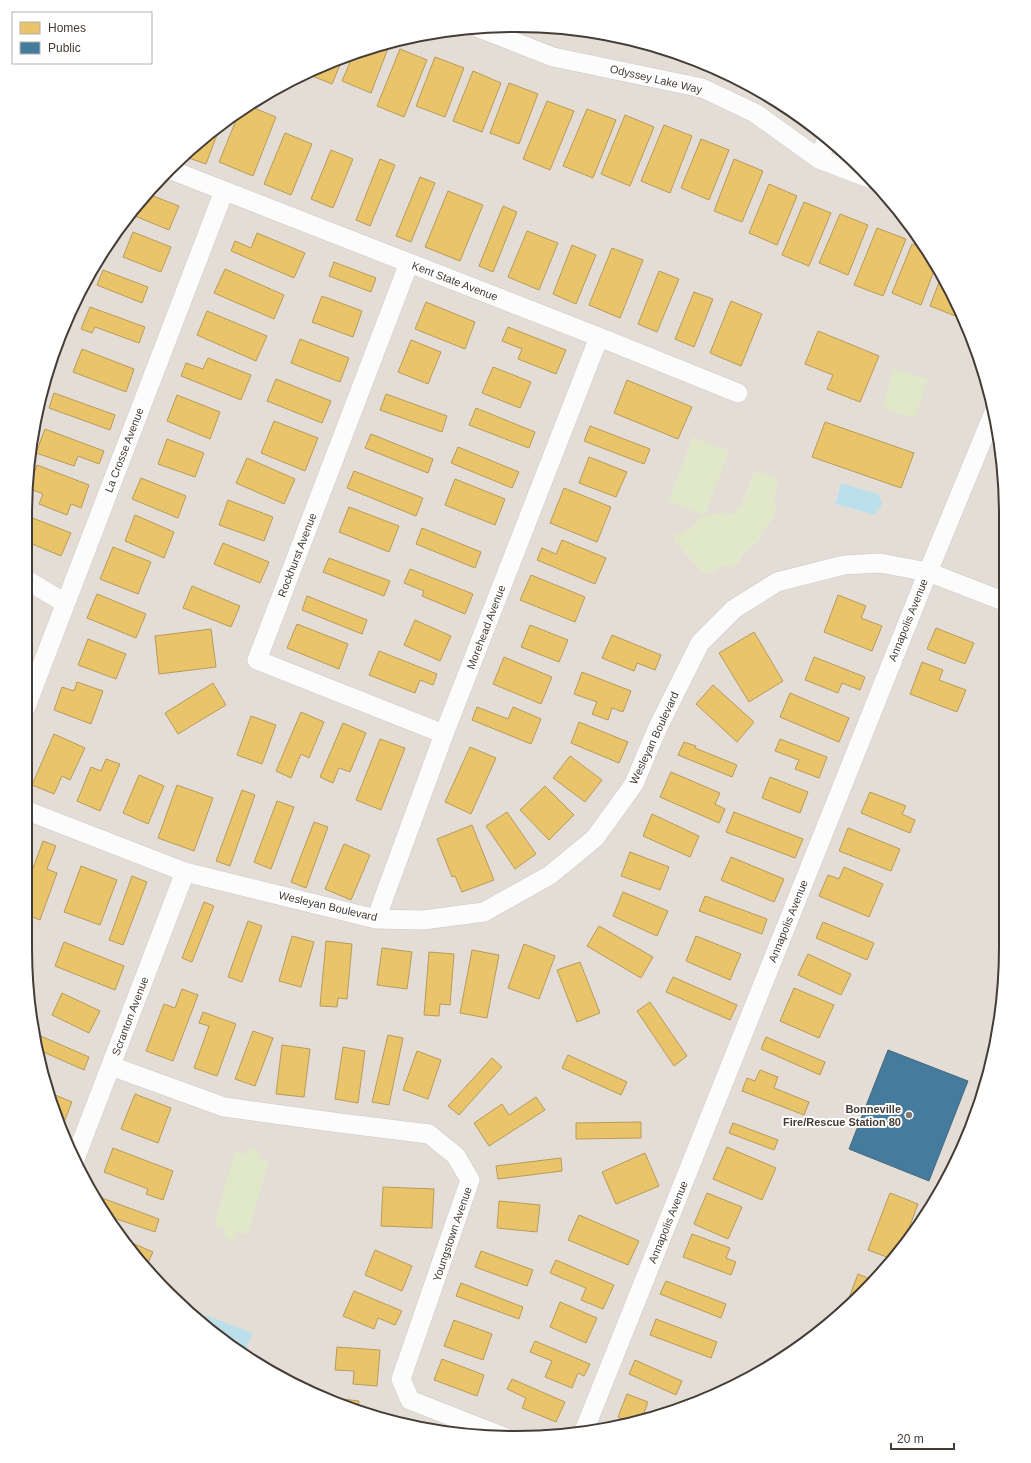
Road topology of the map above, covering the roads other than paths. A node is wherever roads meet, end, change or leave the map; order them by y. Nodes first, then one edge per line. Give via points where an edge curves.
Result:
1 (491, 33) edge
2 (825, 144) edge
3 (819, 159) junction
4 (176, 172) edge
5 (856, 173) edge
6 (224, 191) junction
7 (409, 263) junction
8 (599, 337) junction
9 (738, 393) dead end
10 (990, 422) edge
11 (928, 572) junction
12 (32, 583) edge
13 (999, 599) edge
14 (65, 603) junction
15 (32, 690) edge
16 (444, 734) junction
17 (32, 813) edge
18 (186, 872) junction
19 (376, 919) junction
20 (111, 1066) junction
21 (78, 1152) edge
22 (586, 1426) edge
23 (486, 1430) edge

1 - 3 street, Odyssey Lake Way via 553,57 702,88 755,113
2 - 3 street
3 - 5 street, Odyssey Lake Way
4 - 6 street, Kent State Avenue
6 - 7 street, Kent State Avenue
6 - 14 street, La Crosse Avenue
7 - 8 street, Kent State Avenue
7 - 16 street, Rockhurst Avenue via 257,660
8 - 9 street, Kent State Avenue
8 - 16 street, Morehead Avenue
10 - 11 street, Annapolis Avenue
11 - 13 street, Wesleyan Boulevard
11 - 19 street, Wesleyan Boulevard via 880,563 844,565 777,582 734,608 700,643 658,727 634,784 595,838 550,875 484,912 423,920
11 - 22 street, Annapolis Avenue
12 - 14 street
14 - 15 street, La Crosse Avenue
16 - 19 street, Morehead Avenue
17 - 18 street, Wesleyan Boulevard
18 - 19 street, Wesleyan Boulevard
18 - 20 street, Scranton Avenue
20 - 21 street, Scranton Avenue
20 - 23 street, Youngstown Avenue via 224,1107 429,1134 456,1156 470,1180 401,1379 410,1400

